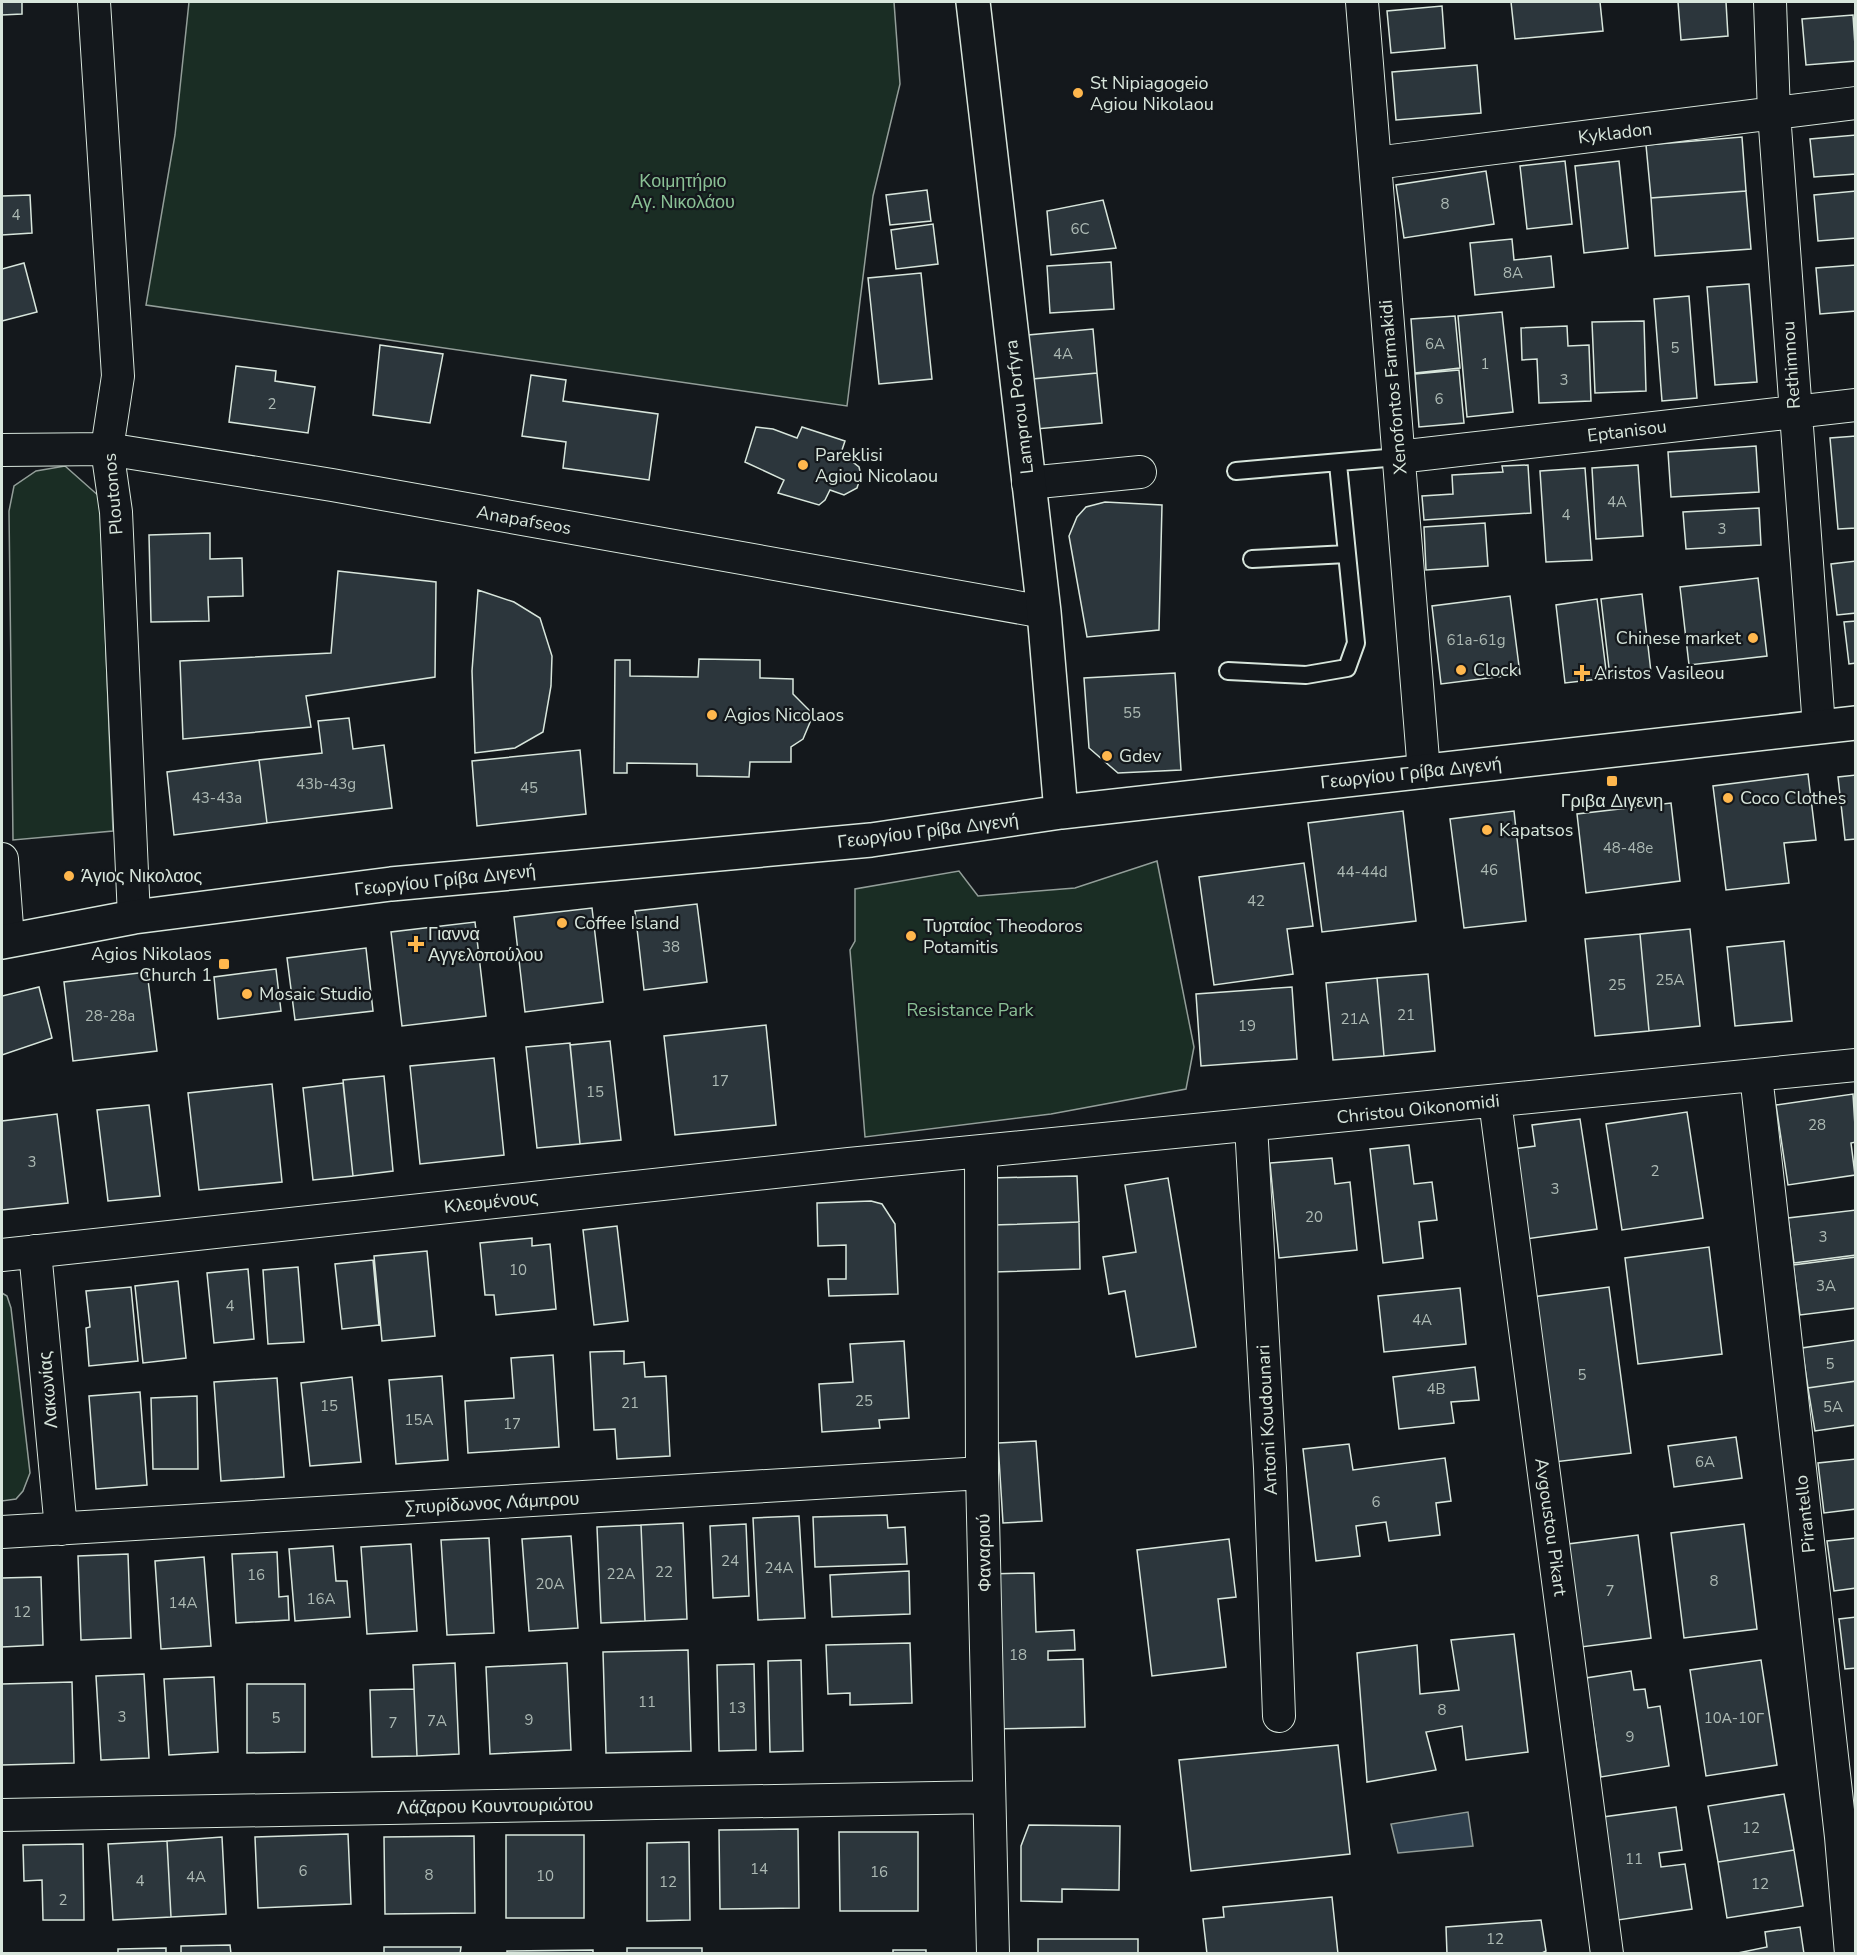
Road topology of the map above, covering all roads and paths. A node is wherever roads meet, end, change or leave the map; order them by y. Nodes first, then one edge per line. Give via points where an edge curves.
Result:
1 (94, 2) edge
2 (973, 2) edge
3 (1362, 2) edge
4 (1770, 2) edge
5 (1856, 103) edge
6 (1774, 113) junction
7 (1375, 163) junction
8 (1856, 405) edge
9 (1795, 412) junction
10 (107, 449) junction
11 (2, 450) edge
12 (1398, 457) junction
13 (1338, 464) junction
14 (1236, 471) dead end
15 (1140, 472) dead end
16 (1028, 483) junction
17 (1347, 554) junction
18 (1252, 559) dead end
19 (1044, 612) junction
20 (1228, 670) dead end
21 (1856, 723) edge
22 (1819, 727) junction
23 (1424, 772) junction
24 (1061, 812) junction
25 (2, 860) edge
26 (134, 917) junction
27 (5, 941) edge
28 (1856, 1065) edge
29 (1756, 1075) junction
30 (1495, 1101) junction
31 (1251, 1125) junction
32 (981, 1152) junction
33 (35, 1251) junction
34 (2, 1255) edge
35 (982, 1473) junction
36 (61, 1529) junction
37 (2, 1532) edge
38 (1280, 1716) dead end
39 (989, 1797) junction
40 (2, 1815) edge
41 (1848, 1837) edge
42 (993, 1953) edge
43 (1607, 1953) edge
44 (1851, 1953) edge

1 - 10 street, Ploutonos via 118,376
2 - 16 main road, Lamprou Porfyra
3 - 7 street, Xenofontos Farmakidi
4 - 6 street, Rethimnou
5 - 6 street, Kykladon
6 - 7 street, Kykladon
6 - 9 street, Rethimnou
7 - 12 street, Xenofontos Farmakidi
8 - 9 street, Eptanisou
9 - 12 street, Eptanisou
9 - 22 street, Rethimnou
10 - 11 street, Anapafseos
10 - 19 street, Anapafseos
10 - 26 street, Ploutonos via 116,512
12 - 13 lane
12 - 23 street, Xenofontos Farmakidi
13 - 14 lane
13 - 17 lane
15 - 16 street
16 - 19 main road, Lamprou Porfyra
17 - 18 lane
17 - 20 lane via 1356,643 1347,668 1306,675
19 - 24 main road, Lamprou Porfyra
21 - 22 main road, Γεωργίου Γρίβα Διγενή
22 - 23 main road, Γεωργίου Γρίβα Διγενή
23 - 24 main road, Γεωργίου Γρίβα Διγενή
24 - 26 main road, Γεωργίου Γρίβα Διγενή via 871,840 392,884
25 - 27 street
26 - 27 main road, Γεωργίου Γρίβα Διγενή
28 - 29 street, Christou Oikonomidi
29 - 30 street, Christou Oikonomidi
29 - 41 street, Pirantello
30 - 31 street, Christou Oikonomidi
30 - 43 street, Avgoustou Pikart
31 - 32 street, Christou Oikonomidi
31 - 38 street, Antoni Koudounari
32 - 33 street, Κλεομένους
32 - 35 street, Φαναριού
33 - 34 street, Κλεομένους
33 - 36 street, Λακωνίας
35 - 36 street, Σπυρίδωνος Λάμπρου
35 - 39 street, Φαναριού
36 - 37 street, Σπυρίδωνος Λάμπρου
39 - 40 street, Λάζαρου Κουντουριώτου
39 - 42 street, Φαναριού
41 - 44 street, Pirantello

